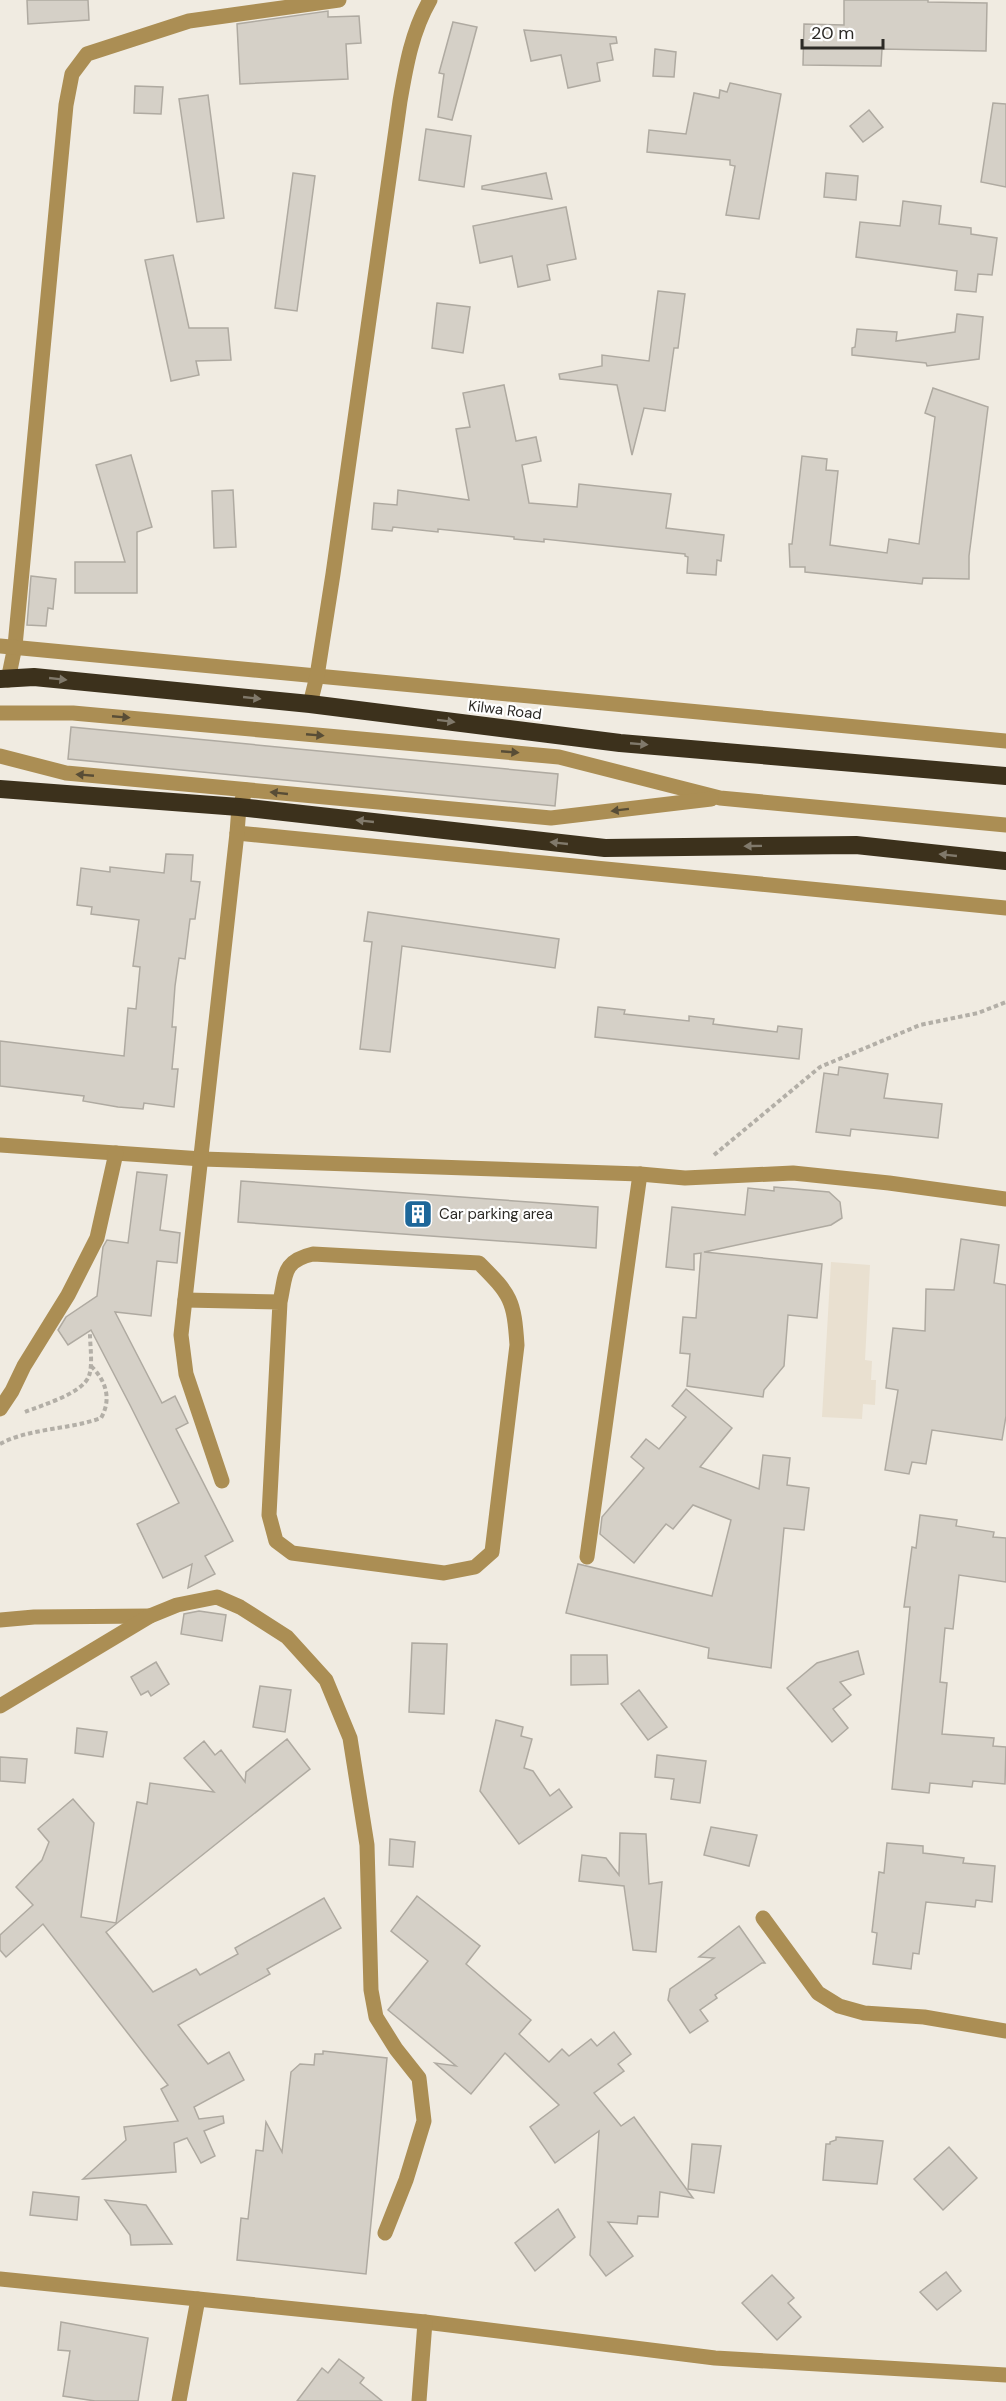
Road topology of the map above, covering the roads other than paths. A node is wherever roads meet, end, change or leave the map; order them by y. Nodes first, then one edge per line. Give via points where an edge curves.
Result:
1 (339, 0) edge
2 (430, 0) edge
3 (8, 646) edge
4 (317, 676) junction
5 (4, 680) edge
6 (310, 704) junction
7 (0, 713) edge
8 (1006, 741) edge
9 (0, 756) edge
10 (1006, 776) edge
11 (0, 789) edge
12 (246, 790) junction
13 (720, 798) junction
14 (239, 807) junction
15 (1006, 825) edge
16 (237, 832) junction
17 (1006, 861) edge
18 (1006, 908) edge
19 (0, 1145) edge
20 (116, 1153) junction
21 (202, 1159) junction
22 (640, 1174) junction
23 (1006, 1199) edge
24 (184, 1300) junction
25 (280, 1302) junction
26 (0, 1409) edge
27 (222, 1481) dead end
28 (587, 1557) dead end
29 (150, 1616) junction
30 (0, 1620) edge
31 (0, 1706) edge
32 (763, 1918) dead end
33 (1006, 2031) edge
34 (385, 2233) dead end
35 (0, 2279) edge
36 (198, 2299) junction
37 (425, 2322) junction
38 (1006, 2375) edge
39 (179, 2401) edge
40 (419, 2401) edge

1 - 3 street via 189,21 87,54 72,74
2 - 4 street via 408,56 400,101
3 - 4 street
3 - 5 street
4 - 6 street
4 - 8 street
5 -> 6 highway, Kilwa Road via 34,677
6 -> 10 highway, Kilwa Road via 620,743
7 -> 13 street via 73,713 559,757
12 -> 9 street via 66,773
11 - 14 highway
13 -> 12 street via 551,818
12 - 14 street
13 - 15 street
14 - 16 street
17 -> 14 highway via 856,845 605,848
16 - 18 street
16 - 21 street
19 - 20 street
20 - 21 street
20 - 26 street via 97,1239
21 - 22 street
21 - 24 street
22 - 23 street via 685,1178 793,1173
22 - 28 street
24 - 25 street
24 - 27 street via 181,1335 186,1374
25 - 25 street via 269,1515 276,1541 292,1553 444,1573 475,1567 492,1552 517,1345 515,1311 503,1287 479,1263 313,1254 297,1257 288,1267
29 - 30 street
29 - 31 street
29 - 34 street via 177,1605 217,1597 240,1607 287,1637 326,1680 350,1738 367,1845 371,1990 376,2017 419,2078 424,2121
32 - 33 street via 818,1993 839,2006 864,2013 924,2017
35 - 36 street
36 - 37 street
36 - 39 street
37 - 38 street via 716,2358
37 - 40 street

